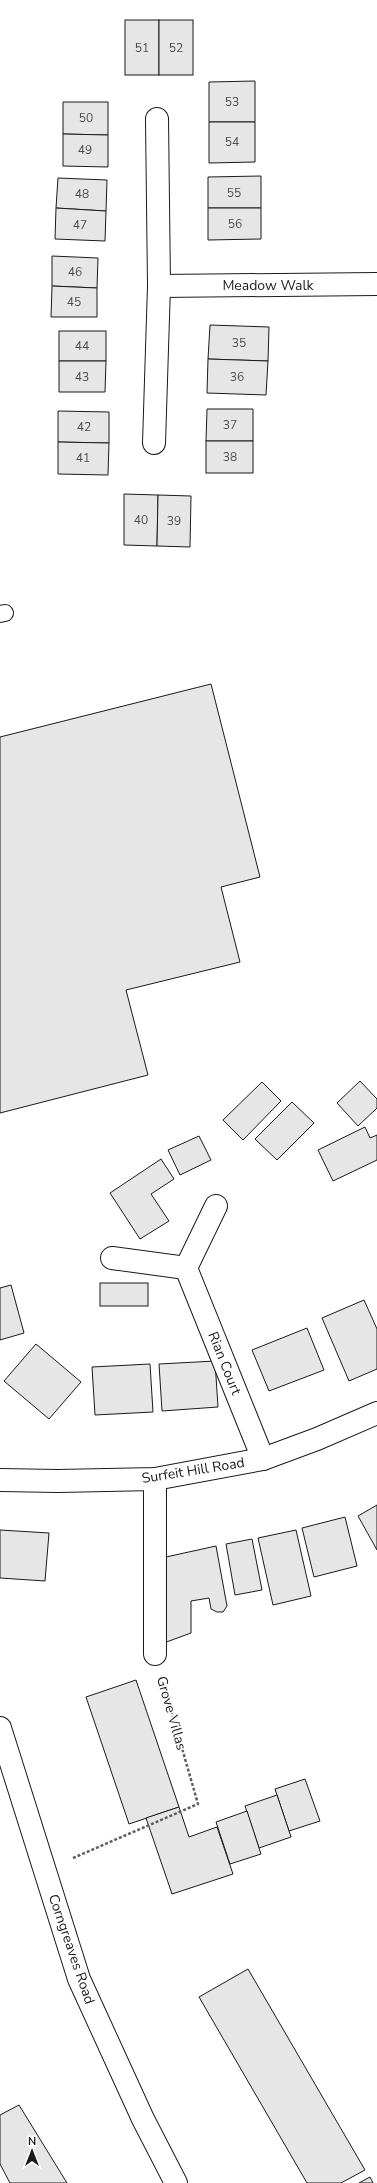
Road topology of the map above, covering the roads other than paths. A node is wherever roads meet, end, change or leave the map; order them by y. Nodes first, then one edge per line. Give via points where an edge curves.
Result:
1 (157, 119) dead end
2 (377, 284) edge
3 (159, 286) junction
4 (154, 443) dead end
5 (216, 1206) dead end
6 (112, 1258) dead end
7 (186, 1268) junction
8 (377, 1413) edge
9 (263, 1459) junction
10 (155, 1478) junction
11 (0, 1480) edge
12 (155, 1654) road end
13 (0, 1728) edge
14 (176, 2183) edge

1 - 3 street
2 - 3 street, Meadow Walk
3 - 4 street
5 - 7 street
6 - 7 street
7 - 9 street, Rian Court
8 - 9 street, Surfeit Hill Road
9 - 10 street, Surfeit Hill Road
10 - 11 street, Surfeit Hill Road
10 - 12 street
13 - 14 street, Corngreaves Road via 80,1978 143,2119

